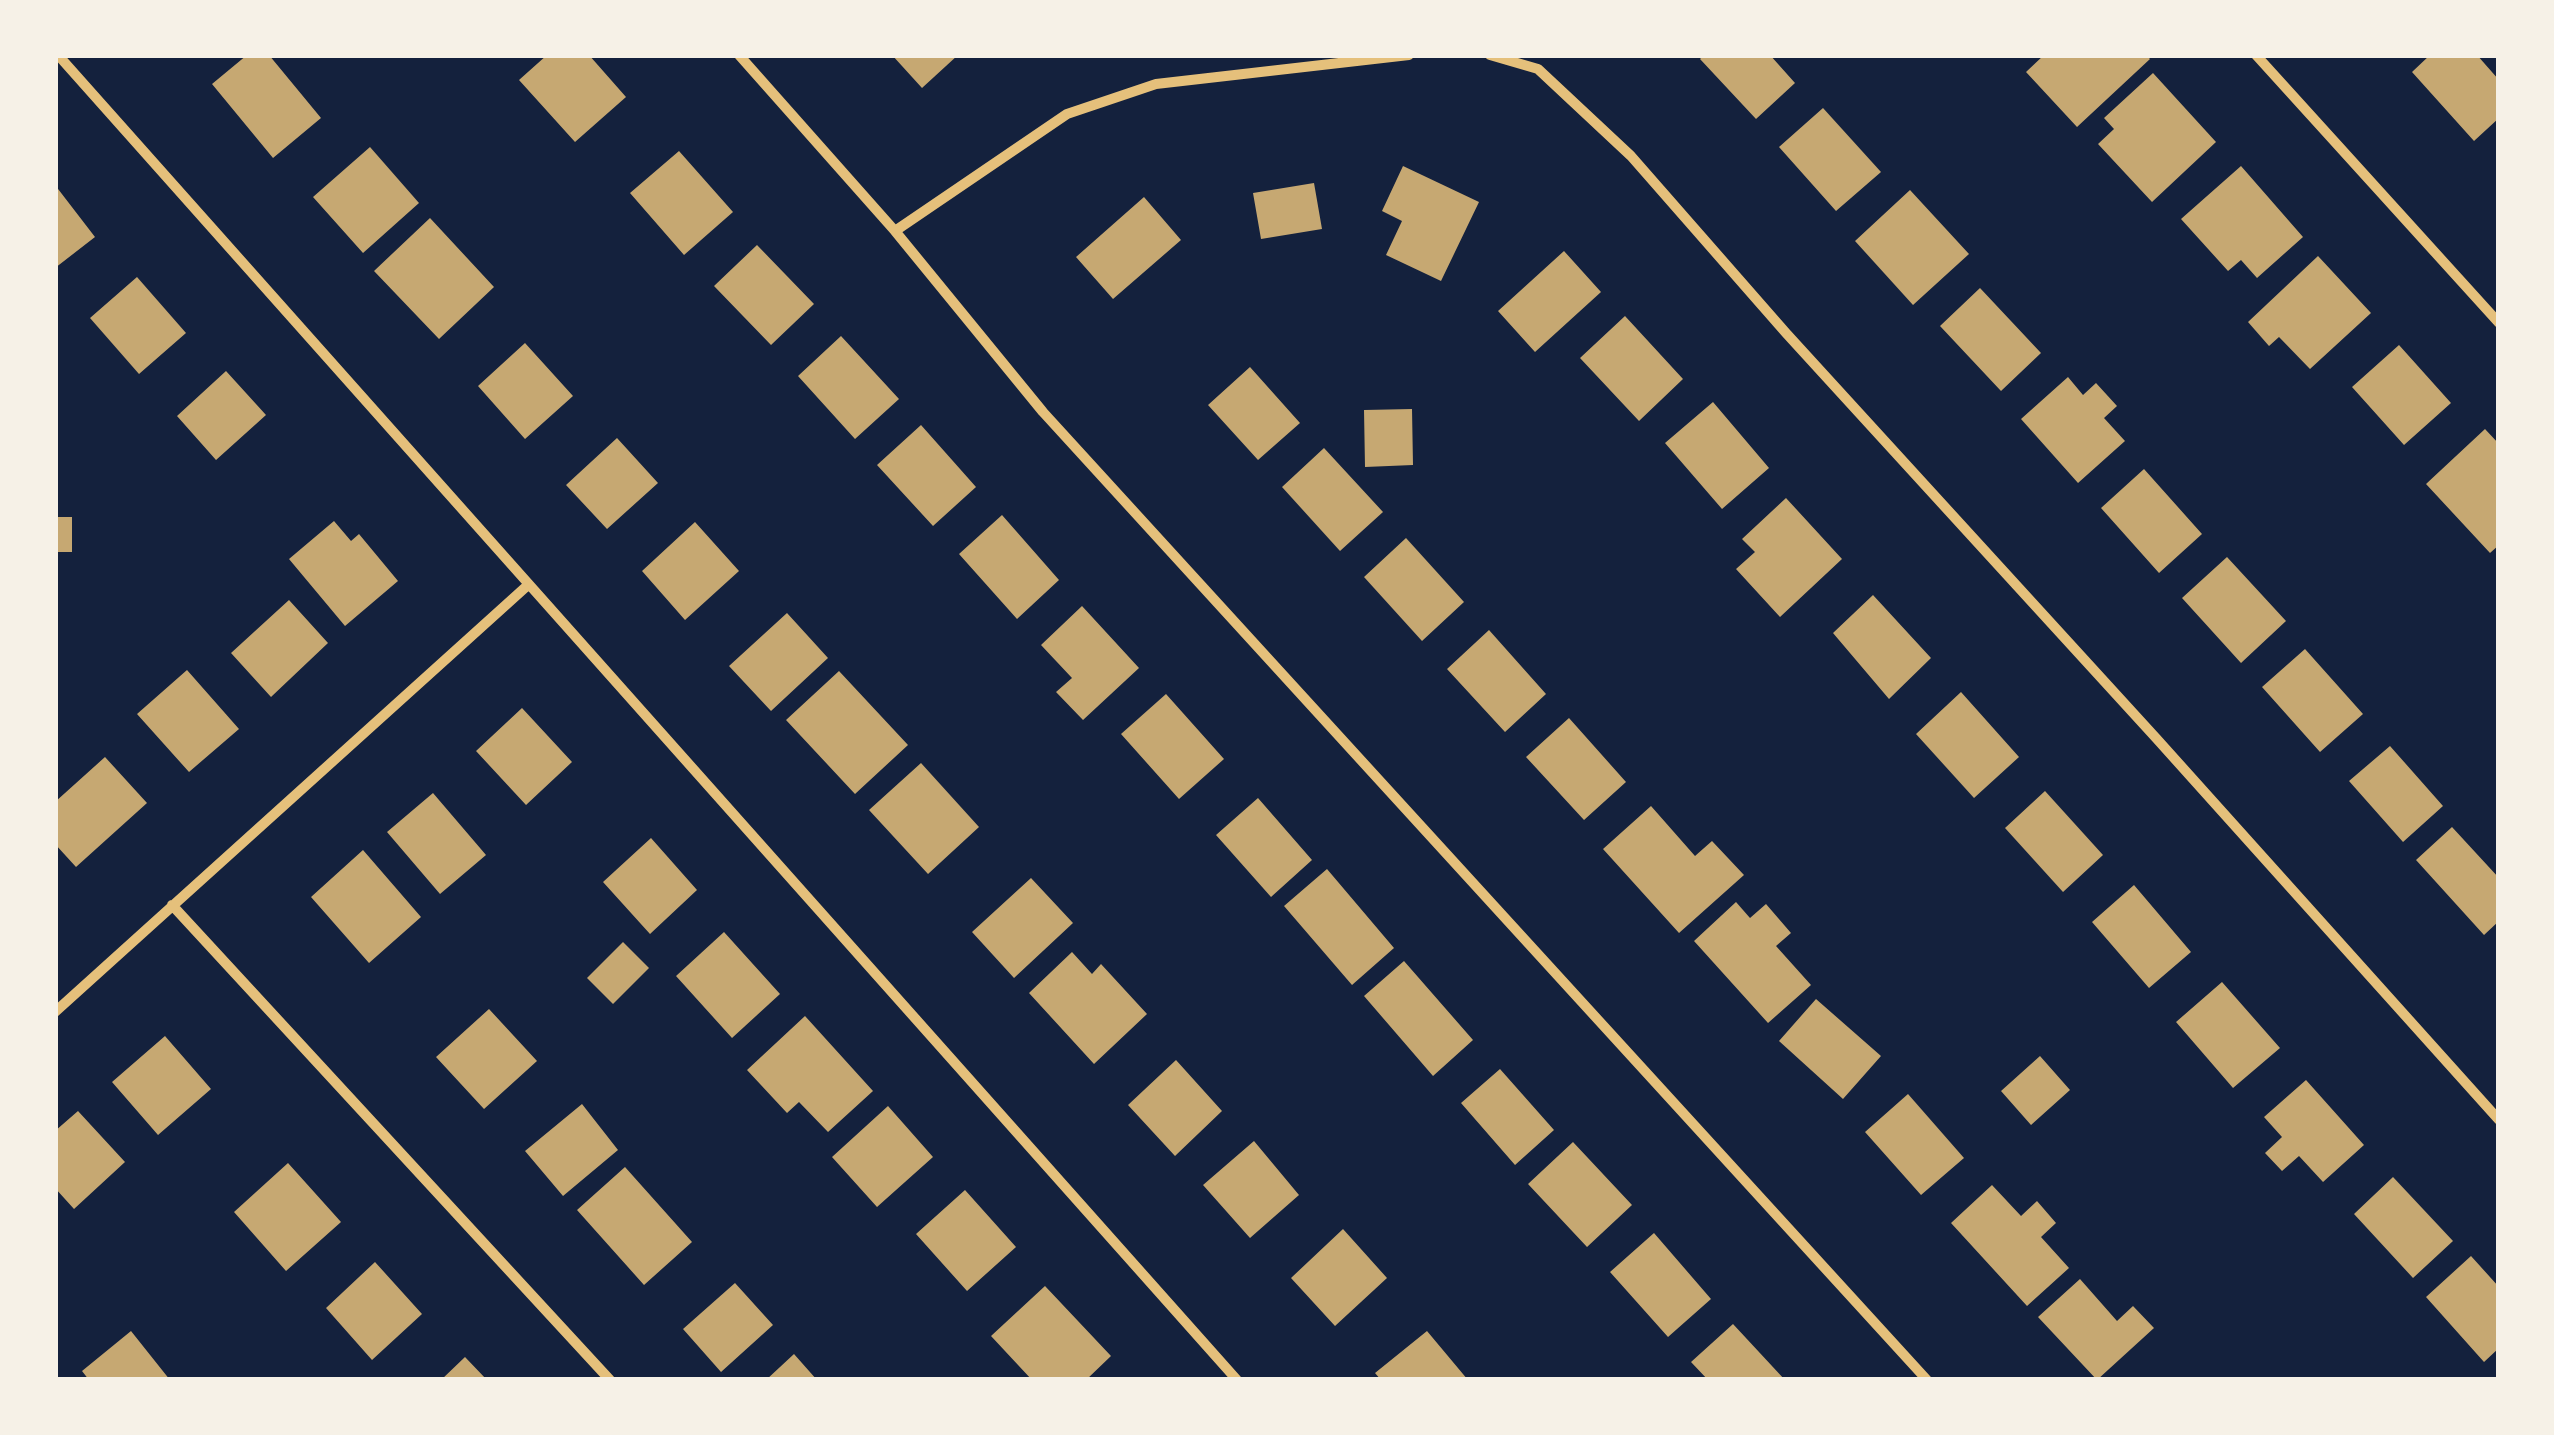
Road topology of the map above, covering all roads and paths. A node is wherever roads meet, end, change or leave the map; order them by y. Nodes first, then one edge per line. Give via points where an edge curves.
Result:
1 (58, 55) edge
2 (739, 55) edge
3 (1409, 55) edge
4 (1490, 55) edge
5 (2256, 55) edge
6 (895, 230) junction
7 (2499, 322) edge
8 (528, 585) junction
9 (172, 905) junction
10 (55, 1012) edge
11 (2499, 1120) edge
12 (610, 1380) edge
13 (1238, 1380) edge
14 (1927, 1380) edge

1 - 8 street
2 - 6 street
3 - 6 street via 1156,84 1067,114
4 - 11 street via 1538,69 1631,156
5 - 7 street
6 - 14 street via 1043,412
8 - 9 street
8 - 13 street
9 - 10 street
9 - 12 street

